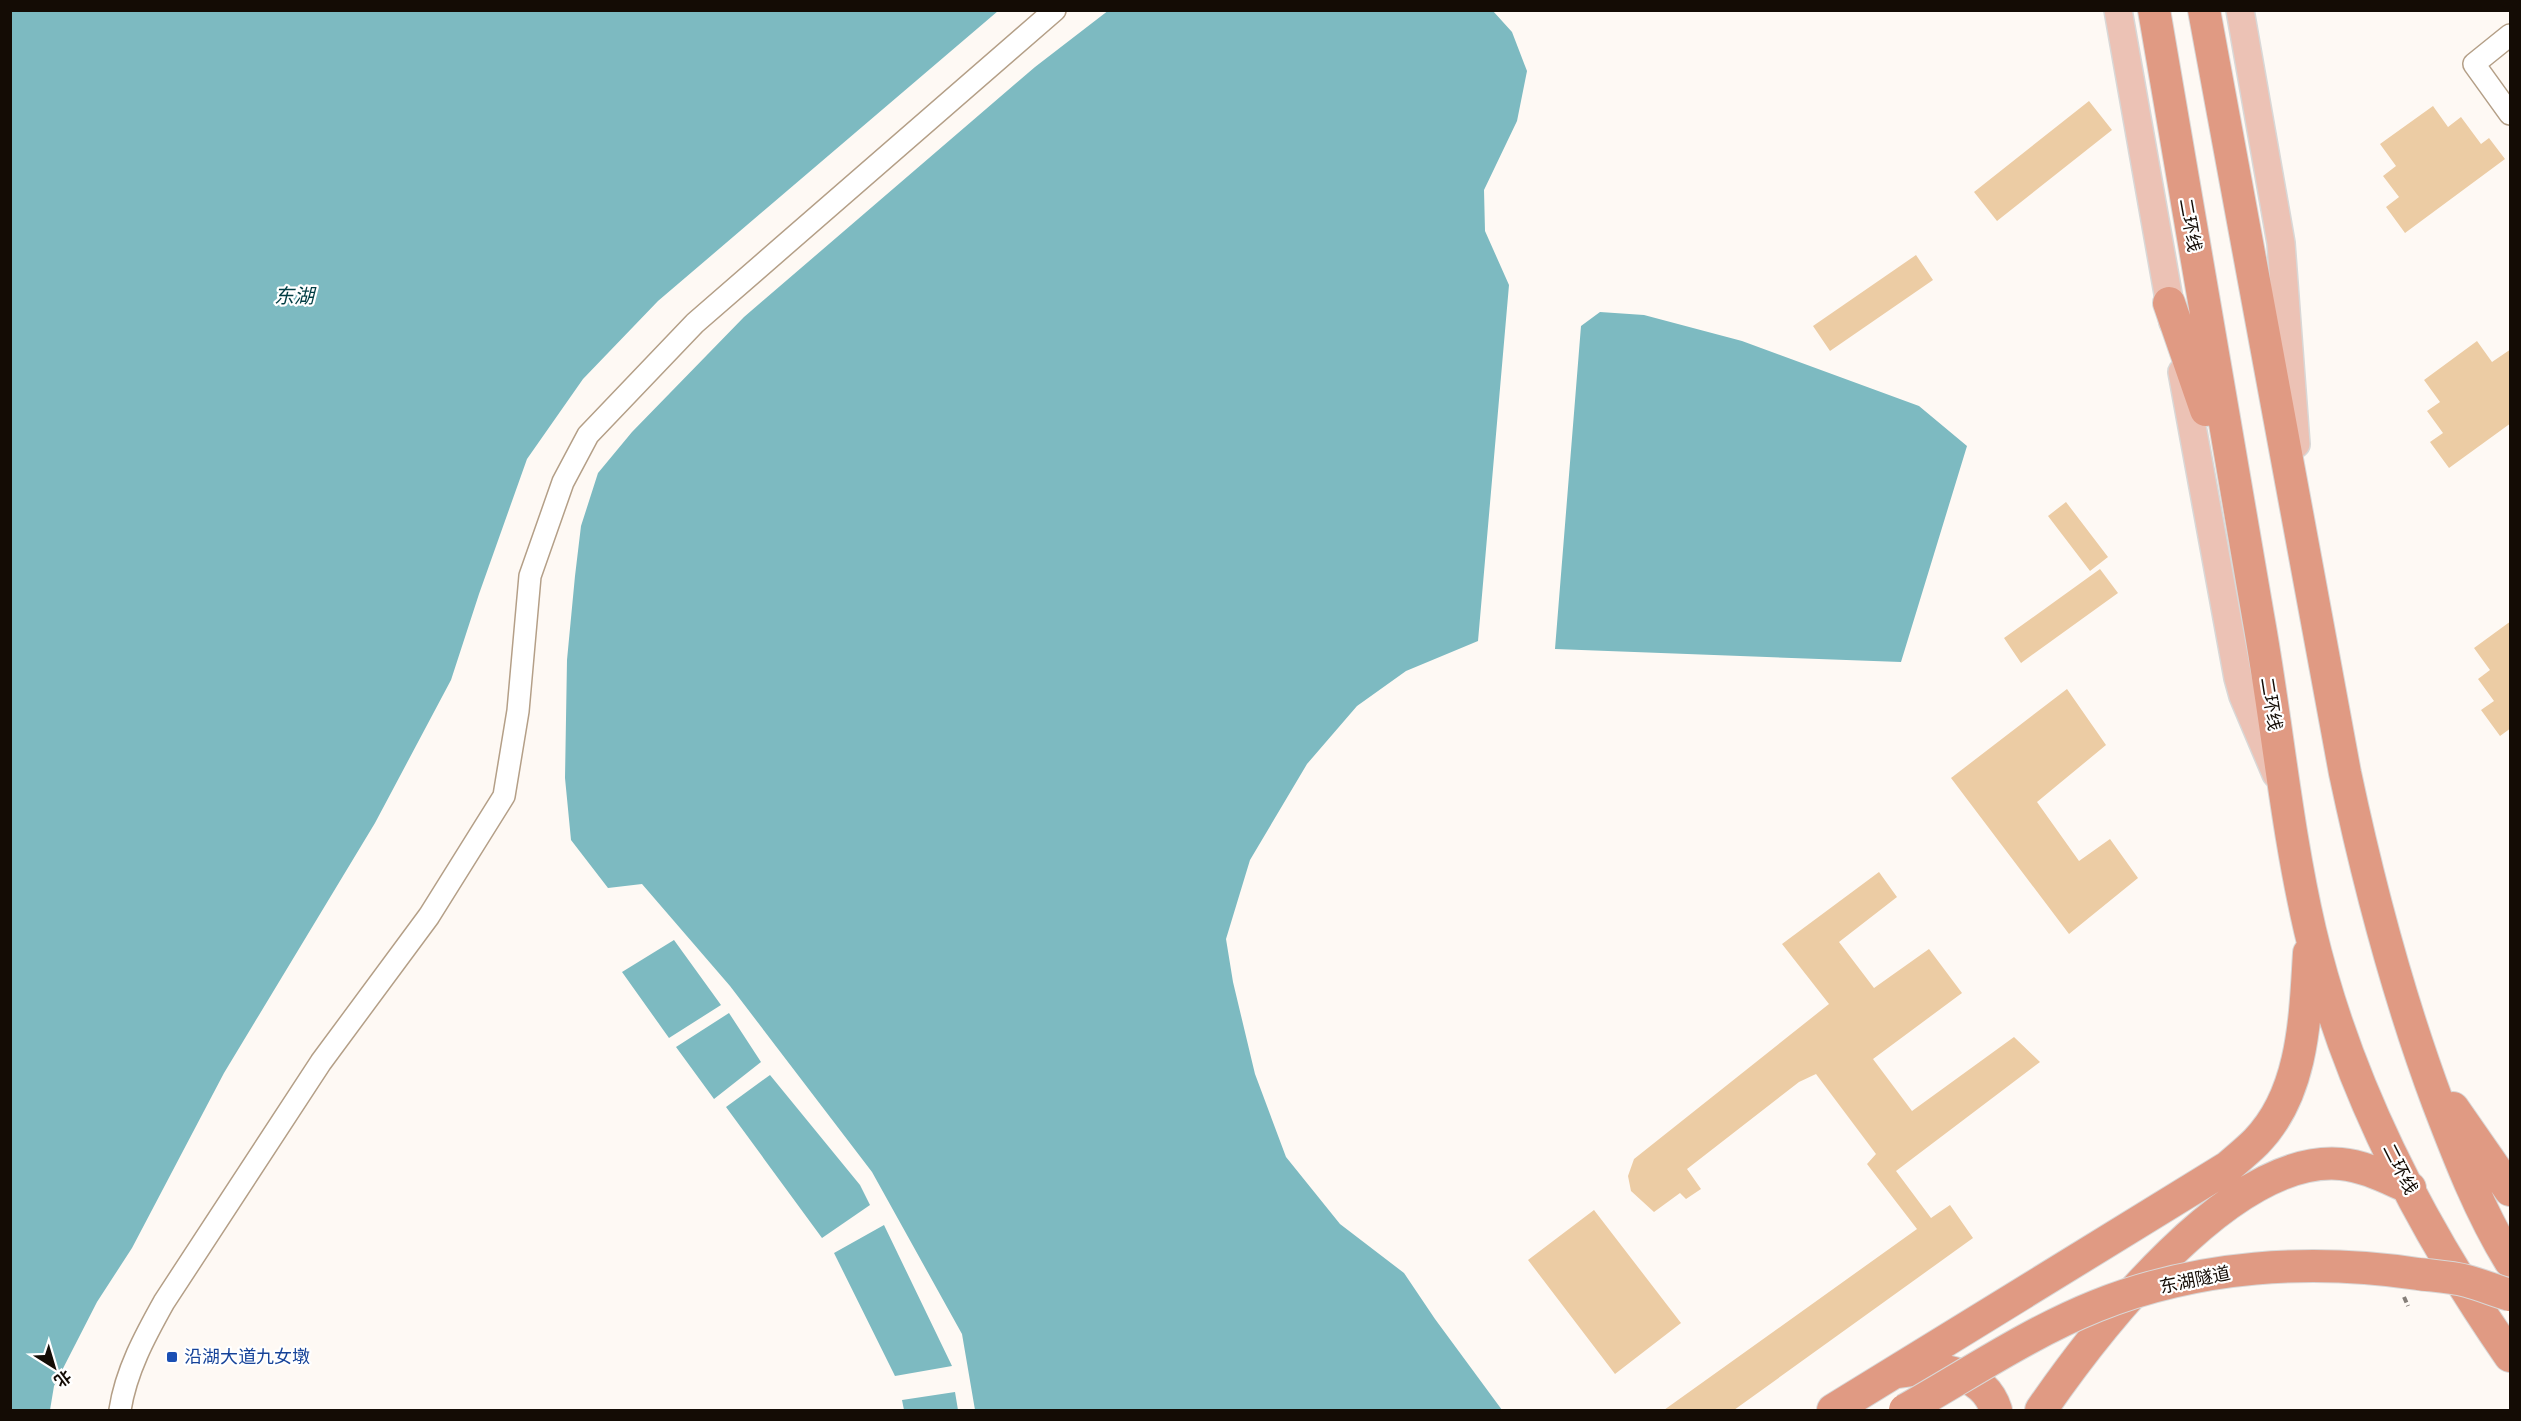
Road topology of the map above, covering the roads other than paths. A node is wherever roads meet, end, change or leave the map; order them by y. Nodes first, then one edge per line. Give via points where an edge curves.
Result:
1 (1054, 10) edge
2 (2118, 10) edge
3 (2154, 10) edge
4 (2205, 10) edge
5 (2240, 10) edge
6 (2511, 35) edge
7 (2511, 114) edge
8 (2169, 303) junction
9 (2237, 502) junction
10 (2303, 550) junction
11 (2286, 799) junction
12 (2311, 931) junction
13 (2423, 1062) junction
14 (2410, 1188) junction
15 (2511, 1190) edge
16 (2511, 1262) edge
17 (2511, 1295) edge
18 (2511, 1356) edge
19 (1893, 1373) junction
20 (120, 1410) edge
21 (1833, 1410) edge
22 (1905, 1410) edge
23 (1996, 1410) edge
24 (2041, 1410) edge

1 - 20 street via 695,323 588,435 563,482 530,576 518,711 504,796 429,916 321,1062 164,1302 142,1342
2 - 8 main road
3 - 9 highway, 二环线
4 - 10 highway
5 - 10 main road via 2281,243
6 - 7 street via 2474,64
8 - 9 highway
8 - 11 main road via 2238,678
9 - 11 highway, 二环线
10 - 13 highway via 2367,873
11 - 12 highway, 二环线
12 - 14 highway, 二环线 via 2360,1086
12 - 19 highway via 2298,1061 2276,1115 2257,1141 2228,1167
13 - 15 highway
13 - 16 highway via 2462,1166
14 - 18 highway, 二环线 via 2445,1255
14 - 24 highway via 2375,1172 2342,1164 2304,1167 2263,1182 2192,1233 2157,1268 2086,1347
17 - 22 highway, 东湖隧道, bridge via 2467,1281 2374,1268 2313,1265 2245,1269 2170,1283 2096,1306 2023,1342
19 - 21 highway
19 - 23 highway via 1921,1368 1946,1370 1968,1378 1984,1390

